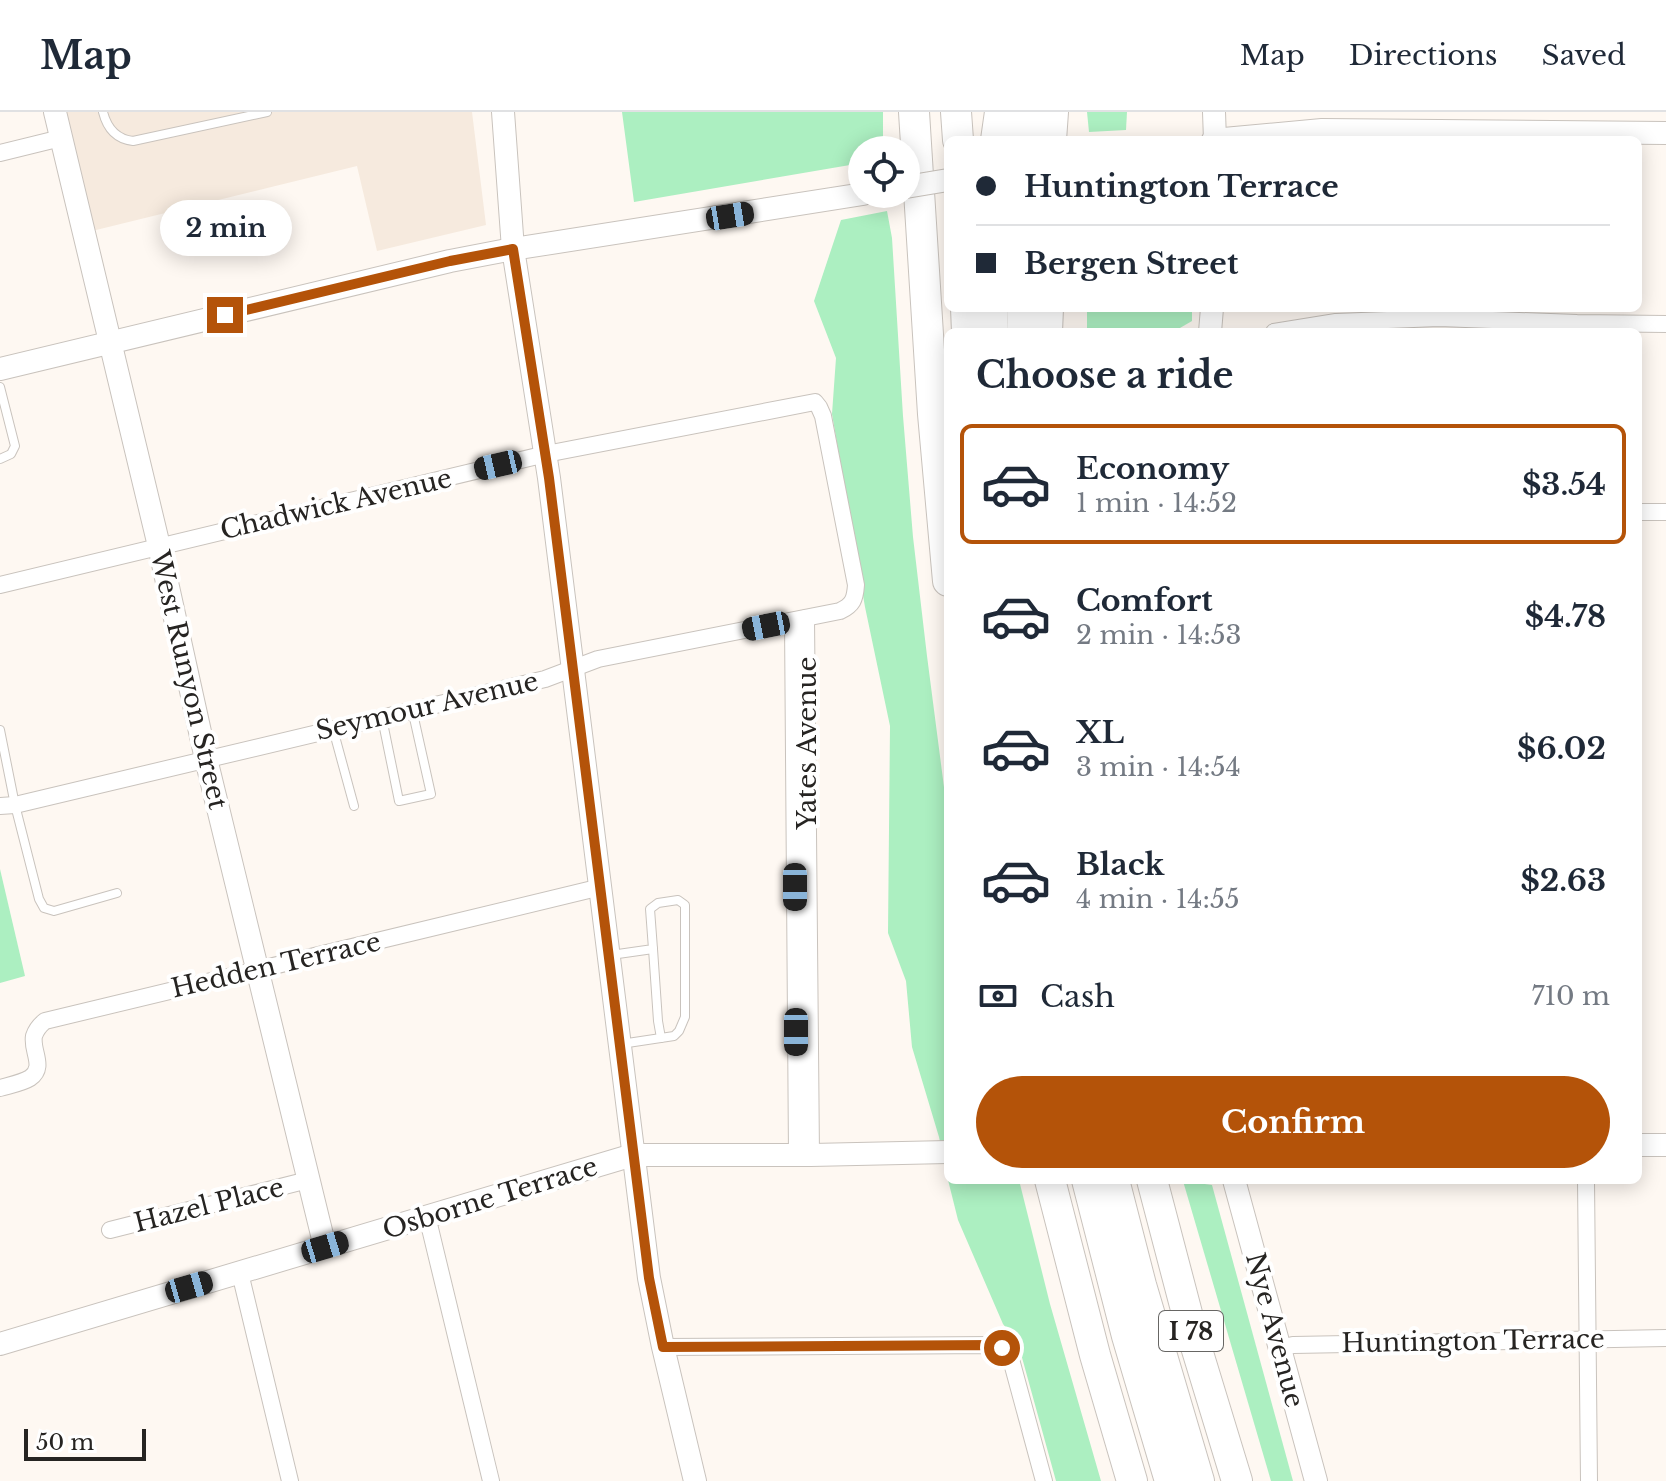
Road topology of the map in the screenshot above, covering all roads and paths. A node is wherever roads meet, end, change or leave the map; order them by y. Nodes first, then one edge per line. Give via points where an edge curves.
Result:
1 (55, 112) edge
2 (267, 112) edge
3 (503, 112) edge
4 (914, 112) edge
5 (924, 112) edge
6 (959, 112) edge
7 (989, 112) edge
8 (1000, 112) edge
9 (1024, 112) edge
10 (1053, 112) edge
11 (1214, 112) edge
12 (104, 115) edge
13 (1666, 133) edge
14 (1434, 135) edge
15 (960, 136) edge
16 (989, 136) edge
17 (997, 136) edge
18 (1023, 136) edge
19 (1051, 136) edge
20 (1214, 136) edge
21 (1257, 136) edge
22 (61, 138) junction
23 (0, 153) edge
24 (944, 181) edge
25 (920, 185) edge
26 (848, 196) edge
27 (923, 243) junction
28 (513, 249) junction
29 (1439, 313) edge
30 (1666, 324) edge
31 (1299, 328) edge
32 (110, 343) junction
33 (0, 369) edge
34 (0, 387) edge
35 (4, 419) edge
36 (546, 454) junction
37 (0, 459) edge
38 (1642, 512) edge
39 (1666, 512) edge
40 (944, 536) edge
41 (159, 546) junction
42 (0, 585) edge
43 (852, 604) joint
44 (800, 620) junction
45 (572, 668) junction
46 (412, 709) junction
47 (382, 717) junction
48 (333, 728) junction
49 (0, 730) edge
50 (206, 759) junction
51 (8, 805) edge
52 (354, 806) dead end
53 (601, 887) junction
54 (117, 893) dead end
55 (653, 949) junction
56 (610, 955) junction
57 (257, 969) junction
58 (661, 1038) junction
59 (620, 1044) junction
60 (0, 1088) edge
61 (1642, 1145) edge
62 (1666, 1145) edge
63 (944, 1152) edge
64 (633, 1155) junction
65 (804, 1155) junction
66 (308, 1180) junction
67 (1051, 1184) edge
68 (1088, 1184) edge
69 (1115, 1184) edge
70 (1153, 1184) edge
71 (1235, 1184) edge
72 (1586, 1184) edge
73 (427, 1216) junction
74 (110, 1230) dead end
75 (325, 1247) junction
76 (240, 1273) junction
77 (1586, 1338) junction
78 (1666, 1338) edge
79 (0, 1344) edge
80 (663, 1347) junction
81 (1281, 1348) junction
82 (290, 1481) edge
83 (491, 1481) edge
84 (695, 1481) edge
85 (1044, 1481) edge
86 (1132, 1481) edge
87 (1170, 1481) edge
88 (1199, 1481) edge
89 (1237, 1481) edge
90 (1316, 1481) edge
91 (1589, 1481) edge

1 - 22 street, West Runyon Street
2 - 12 lane via 133,141 115,134
3 - 28 street
4 - 27 highway
5 - 27 highway
6 - 15 highway
7 - 16 highway
8 - 17 highway
9 - 18 highway
10 - 19 highway
11 - 20 street
13 - 14 street
14 - 21 street via 1322,130
22 - 23 street
22 - 32 street, West Runyon Street
24 - 25 street, bridge
26 - 28 street
27 - 40 highway
28 - 32 street
28 - 36 street
29 - 30 street
29 - 31 street
32 - 33 street
32 - 41 street, West Runyon Street
34 - 35 lane
35 - 37 lane via 15,446
36 - 41 street, Chadwick Avenue
36 - 43 street, Chadwick Avenue via 815,402 823,416 856,585
36 - 45 street
38 - 39 street
41 - 42 street, Chadwick Avenue
41 - 50 street, West Runyon Street
43 - 44 street, Seymour Avenue
44 - 45 street, Seymour Avenue
44 - 65 street, Yates Avenue
45 - 46 street, Seymour Avenue
45 - 53 street
46 - 47 street, Seymour Avenue
46 - 47 lane via 431,794 399,801
47 - 48 street, Seymour Avenue
48 - 50 street, Seymour Avenue
48 - 52 lane
49 - 51 lane
50 - 51 street, Seymour Avenue
50 - 57 street, West Runyon Street
51 - 54 lane via 44,908 54,911
53 - 56 street
53 - 57 street, Hedden Terrace
55 - 56 lane
55 - 58 lane
55 - 58 lane via 650,909 678,900 685,905 685,1017 674,1036
56 - 59 street
57 - 60 street, Hedden Terrace via 45,1021 34,1035 37,1072
57 - 66 street, West Runyon Street
58 - 59 lane
59 - 64 street
61 - 62 street
63 - 65 street, Osborne Terrace
64 - 65 street, Osborne Terrace
64 - 73 street, Osborne Terrace
64 - 80 street
66 - 74 street, Hazel Place
66 - 75 street, West Runyon Street
67 - 86 highway
68 - 87 highway, I 78
69 - 88 highway, I 78
70 - 89 highway, I 78
71 - 81 street, Nye Avenue
72 - 77 street
73 - 75 street, Osborne Terrace
73 - 83 street
75 - 76 street, Osborne Terrace
76 - 79 street, Osborne Terrace
76 - 82 street
77 - 78 street, Huntington Terrace
77 - 81 street, Huntington Terrace
77 - 91 street
80 - 84 street
80 - 85 street via 1002,1348 1012,1363
81 - 90 street, Nye Avenue

